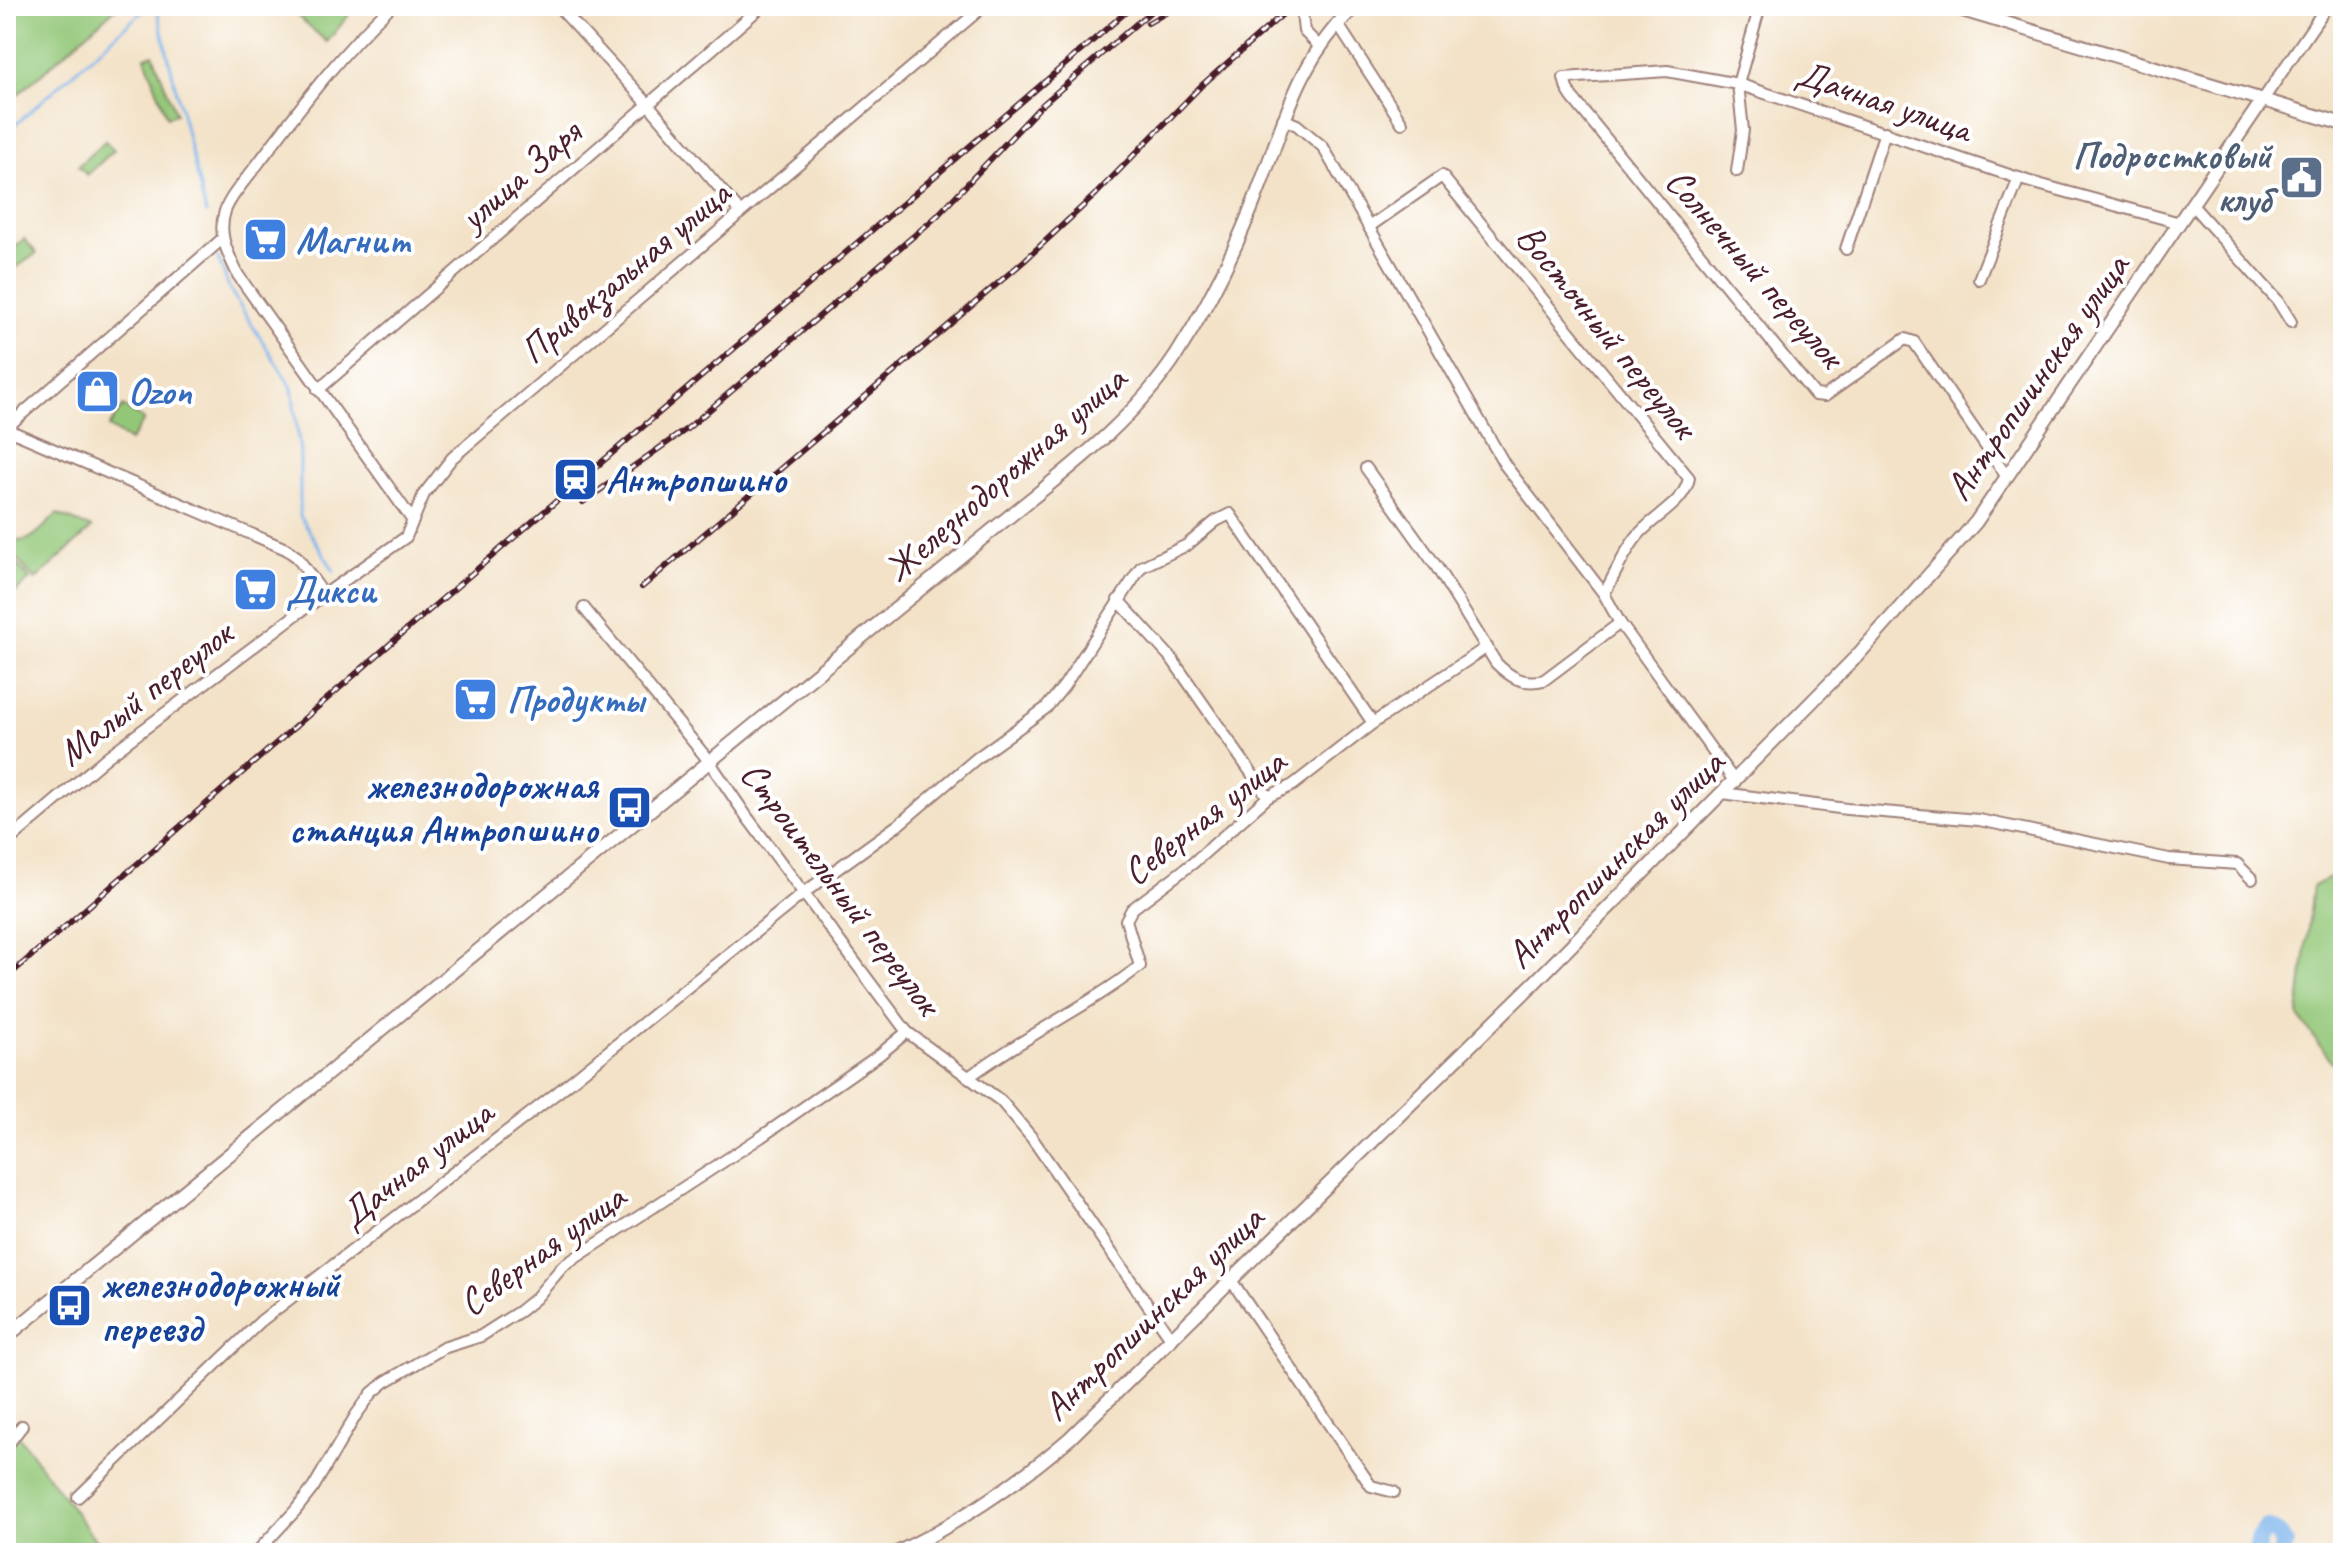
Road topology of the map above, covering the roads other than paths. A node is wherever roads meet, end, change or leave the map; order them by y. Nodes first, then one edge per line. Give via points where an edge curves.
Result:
1 (391, 6) edge
2 (558, 6) edge
3 (762, 6) edge
4 (984, 6) edge
5 (1301, 6) edge
6 (1355, 6) edge
7 (1760, 6) edge
8 (2327, 6) edge
9 (1953, 7) edge
10 (1337, 23) junction
11 (1319, 46) junction
12 (1564, 78) joint
13 (1738, 84) junction
14 (2262, 101) junction
15 (648, 104) junction
16 (1283, 119) junction
17 (1402, 123) dead end
18 (2343, 124) edge
19 (1885, 132) junction
20 (1737, 171) dead end
21 (2019, 178) junction
22 (2192, 205) junction
23 (740, 212) junction
24 (2180, 223) junction
25 (1370, 226) junction
26 (218, 242) junction
27 (1846, 249) dead end
28 (1979, 279) dead end
29 (2291, 322) dead end
30 (318, 390) junction
31 (6, 429) edge
32 (1366, 468) dead end
33 (2007, 477) junction
34 (413, 521) junction
35 (1604, 594) junction
36 (324, 595) junction
37 (1118, 600) junction
38 (584, 608) dead end
39 (1620, 623) junction
40 (1487, 647) junction
41 (1373, 723) junction
42 (709, 761) junction
43 (1735, 782) junction
44 (1722, 793) junction
45 (1268, 797) junction
46 (6, 843) edge
47 (2252, 879) dead end
48 (805, 892) junction
49 (907, 1032) junction
50 (969, 1077) junction
51 (1231, 1280) junction
52 (6, 1337) edge
53 (1172, 1340) junction
54 (22, 1426) dead end
55 (6, 1447) edge
56 (1394, 1492) dead end
57 (78, 1497) dead end
58 (256, 1553) edge
59 (897, 1553) edge

1 - 26 street via 315,86 226,210
2 - 15 street
3 - 15 street, улица Заря
4 - 23 street, Привокзальная улица
5 - 11 street via 1304,31
6 - 10 street, Железнодорожная улица
7 - 13 street
8 - 14 street
9 - 14 street
10 - 11 street, Железнодорожная улица
10 - 17 street
11 - 16 street, Железнодорожная улица
12 - 13 street, Дачная улица via 1667,71
12 - 33 street, Солнечный переулок via 1572,97 1815,395 1825,396 1905,339 1914,342
13 - 19 street, Дачная улица
13 - 20 street via 1743,130
14 - 18 street
14 - 22 street, Антропшинская улица
15 - 23 street
15 - 30 street, улица Заря
16 - 25 street via 1323,147
16 - 42 street, Железнодорожная улица via 1233,248 1177,355 1144,397 1019,508
19 - 21 street, Дачная улица
19 - 27 street
21 - 24 street, Дачная улица
21 - 28 street
22 - 24 street, Антропшинская улица
22 - 29 street
23 - 34 street, Привокзальная улица via 452,458 424,494
24 - 33 street, Антропшинская улица
25 - 35 street via 1505,465
25 - 35 street, Восточный переулок via 1442,176 1689,478 1687,489 1640,532
26 - 30 street
26 - 31 street
30 - 34 street
31 - 36 street via 286,549
32 - 40 street
33 - 43 street, Антропшинская улица via 1976,522 1876,635
34 - 36 street, Привокзальная улица via 406,537
35 - 39 street
36 - 46 street, Малый переулок via 107,757
37 - 41 street via 1141,567 1187,545 1230,514
37 - 45 street via 1172,659
37 - 48 street, Дачная улица via 1046,708
38 - 42 street, Строительный переулок
39 - 40 street via 1544,680 1532,683 1508,675
39 - 43 street
40 - 41 street, Северная улица
41 - 45 street, Северная улица via 1293,785
42 - 48 street, Строительный переулок
42 - 52 street, Железнодорожная улица
43 - 44 street, Антропшинская улица
44 - 47 street via 1979,820 2169,859 2237,864
44 - 51 street, Антропшинская улица
45 - 50 street, Северная улица via 1132,909 1126,920 1140,966
48 - 49 street, Строительный переулок
48 - 57 street, Дачная улица via 558,1092 261,1321
49 - 50 street, Строительный переулок
49 - 58 street, Северная улица via 761,1137 563,1266 520,1311 385,1382 356,1415 304,1500
50 - 53 street, Строительный переулок via 1001,1101 1032,1138
51 - 53 street, Антропшинская улица
51 - 56 street via 1371,1486
53 - 59 street, Антропшинская улица via 1030,1472
54 - 55 street

